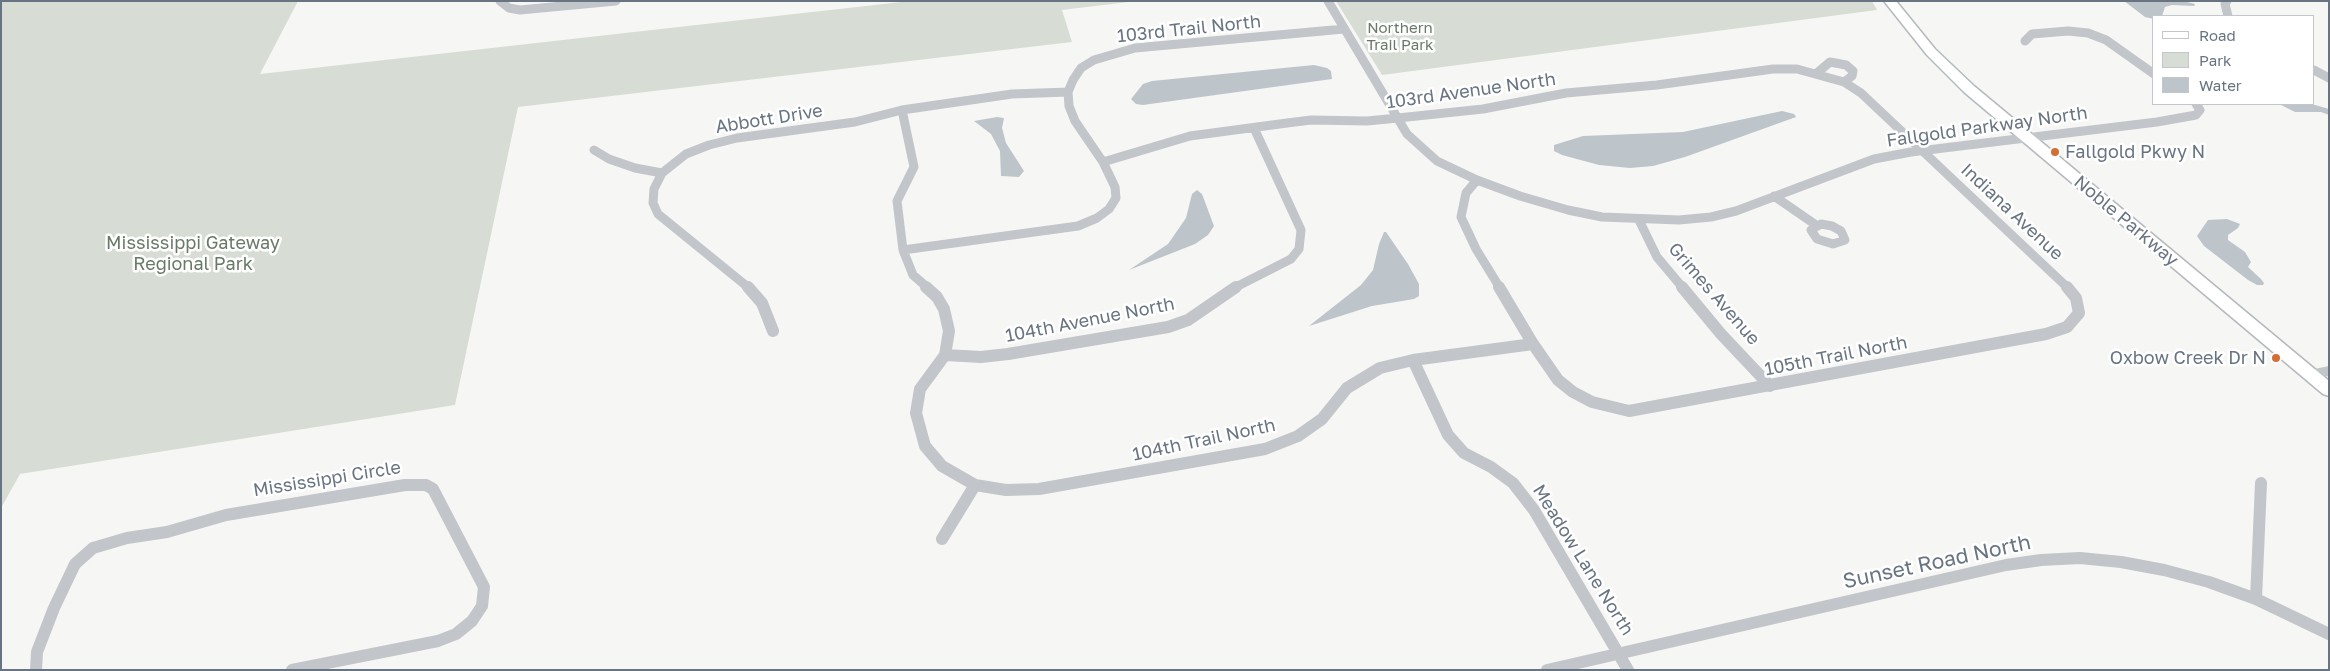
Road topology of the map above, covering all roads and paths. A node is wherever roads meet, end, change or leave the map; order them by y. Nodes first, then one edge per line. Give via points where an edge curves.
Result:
1 (500, 1) edge
2 (616, 1) edge
3 (1328, 1) edge
4 (1890, 1) edge
5 (2227, 1) edge
6 (2228, 15) edge
7 (1344, 29) junction
8 (2025, 41) dead end
9 (2315, 71) edge
10 (1817, 73) junction
11 (2152, 73) edge
12 (2329, 78) edge
13 (1844, 82) junction
14 (1068, 92) junction
15 (2197, 105) edge
16 (902, 110) junction
17 (1398, 118) junction
18 (1254, 128) junction
19 (2028, 138) junction
20 (594, 150) dead end
21 (1923, 150) junction
22 (1103, 162) junction
23 (662, 173) junction
24 (1477, 180) junction
25 (1774, 196) junction
26 (1639, 220) junction
27 (1816, 225) dead end
28 (903, 250) junction
29 (2079, 313) joint
30 (773, 331) dead end
31 (1533, 344) junction
32 (945, 355) junction
33 (1413, 360) junction
34 (2329, 372) edge
35 (2310, 375) junction
36 (1770, 386) junction
37 (2329, 390) edge
38 (2261, 483) dead end
39 (975, 485) junction
40 (942, 539) dead end
41 (2256, 599) junction
42 (2329, 634) edge
43 (1618, 653) junction
44 (36, 670) edge
45 (292, 670) edge
46 (1546, 670) edge
47 (1628, 670) edge

1 - 2 street via 509,8 528,10
3 - 7 street, Fallgold Parkway North
4 - 19 main road, Noble Parkway via 1946,68
5 - 6 street
7 - 14 street, 103rd Trail North via 1167,44 1113,53 1081,68
7 - 17 street, Fallgold Parkway North
8 - 11 street via 2032,34 2088,33 2106,40
9 - 12 street
10 - 13 street, Indiana Avenue
10 - 13 street via 1830,62 1846,65 1853,72
10 - 17 street, 103rd Avenue North via 1773,69 1667,84 1566,93 1483,109
13 - 21 street, Indiana Avenue via 1861,93
14 - 16 street, Abbott Drive via 1012,94
14 - 22 street via 1075,121
15 - 19 street, Fallgold Parkway North via 2200,110 2196,115
16 - 23 street, Abbott Drive via 855,122 737,138 709,145 686,154
16 - 28 street via 914,167 897,201
17 - 18 street, 103rd Avenue North via 1311,120
17 - 24 street, Fallgold Parkway North via 1407,134 1437,161
18 - 22 street, 103rd Avenue North via 1190,136
18 - 32 street, 104th Avenue North via 1301,230 1299,249 1291,259 1224,294 1188,320 1168,327 1008,354 981,357
19 - 21 street, Fallgold Parkway North
19 - 35 main road, Noble Parkway
20 - 23 street via 635,168
21 - 25 street, Fallgold Parkway North via 1874,159
21 - 29 street, Indiana Avenue via 2063,282 2076,298
22 - 28 street via 1115,187 1116,198 1109,209 1097,218 1059,230
23 - 30 street via 654,189 653,202 658,214 750,289 762,303
24 - 26 street, Fallgold Parkway North via 1568,210
24 - 31 street, 105th Trail North via 1466,193 1461,217
25 - 26 street, Fallgold Parkway North via 1711,217
25 - 27 street
26 - 36 street, Grimes Avenue via 1657,257 1721,334
28 - 32 street via 913,275 937,297 944,309 949,331
29 - 36 street, 105th Trail North via 2067,327 2046,334
31 - 33 street, 104th Trail North
31 - 36 street, 105th Trail North via 1558,380 1573,392 1592,402 1629,411
32 - 39 street via 920,389 916,413 919,429 924,446 942,466
33 - 39 street, 104th Trail North via 1380,368 1346,388 1322,419 1298,436 1265,449 1039,489 1006,490
33 - 43 street, Meadow Lane North via 1448,435 1464,453 1513,483 1534,510
34 - 35 street
35 - 37 main road, Noble Parkway
38 - 41 street
39 - 40 street
41 - 42 street, Sunset Road North
41 - 43 street, Sunset Road North via 2156,568 2080,558 2041,560 2006,565
43 - 46 street, Sunset Road North
43 - 47 street, Meadow Lane North
44 - 45 street, Mississippi Circle via 36,652 54,608 75,564 93,548 236,513 405,485 426,485 433,489 484,587 482,606 472,621 456,634 438,641

